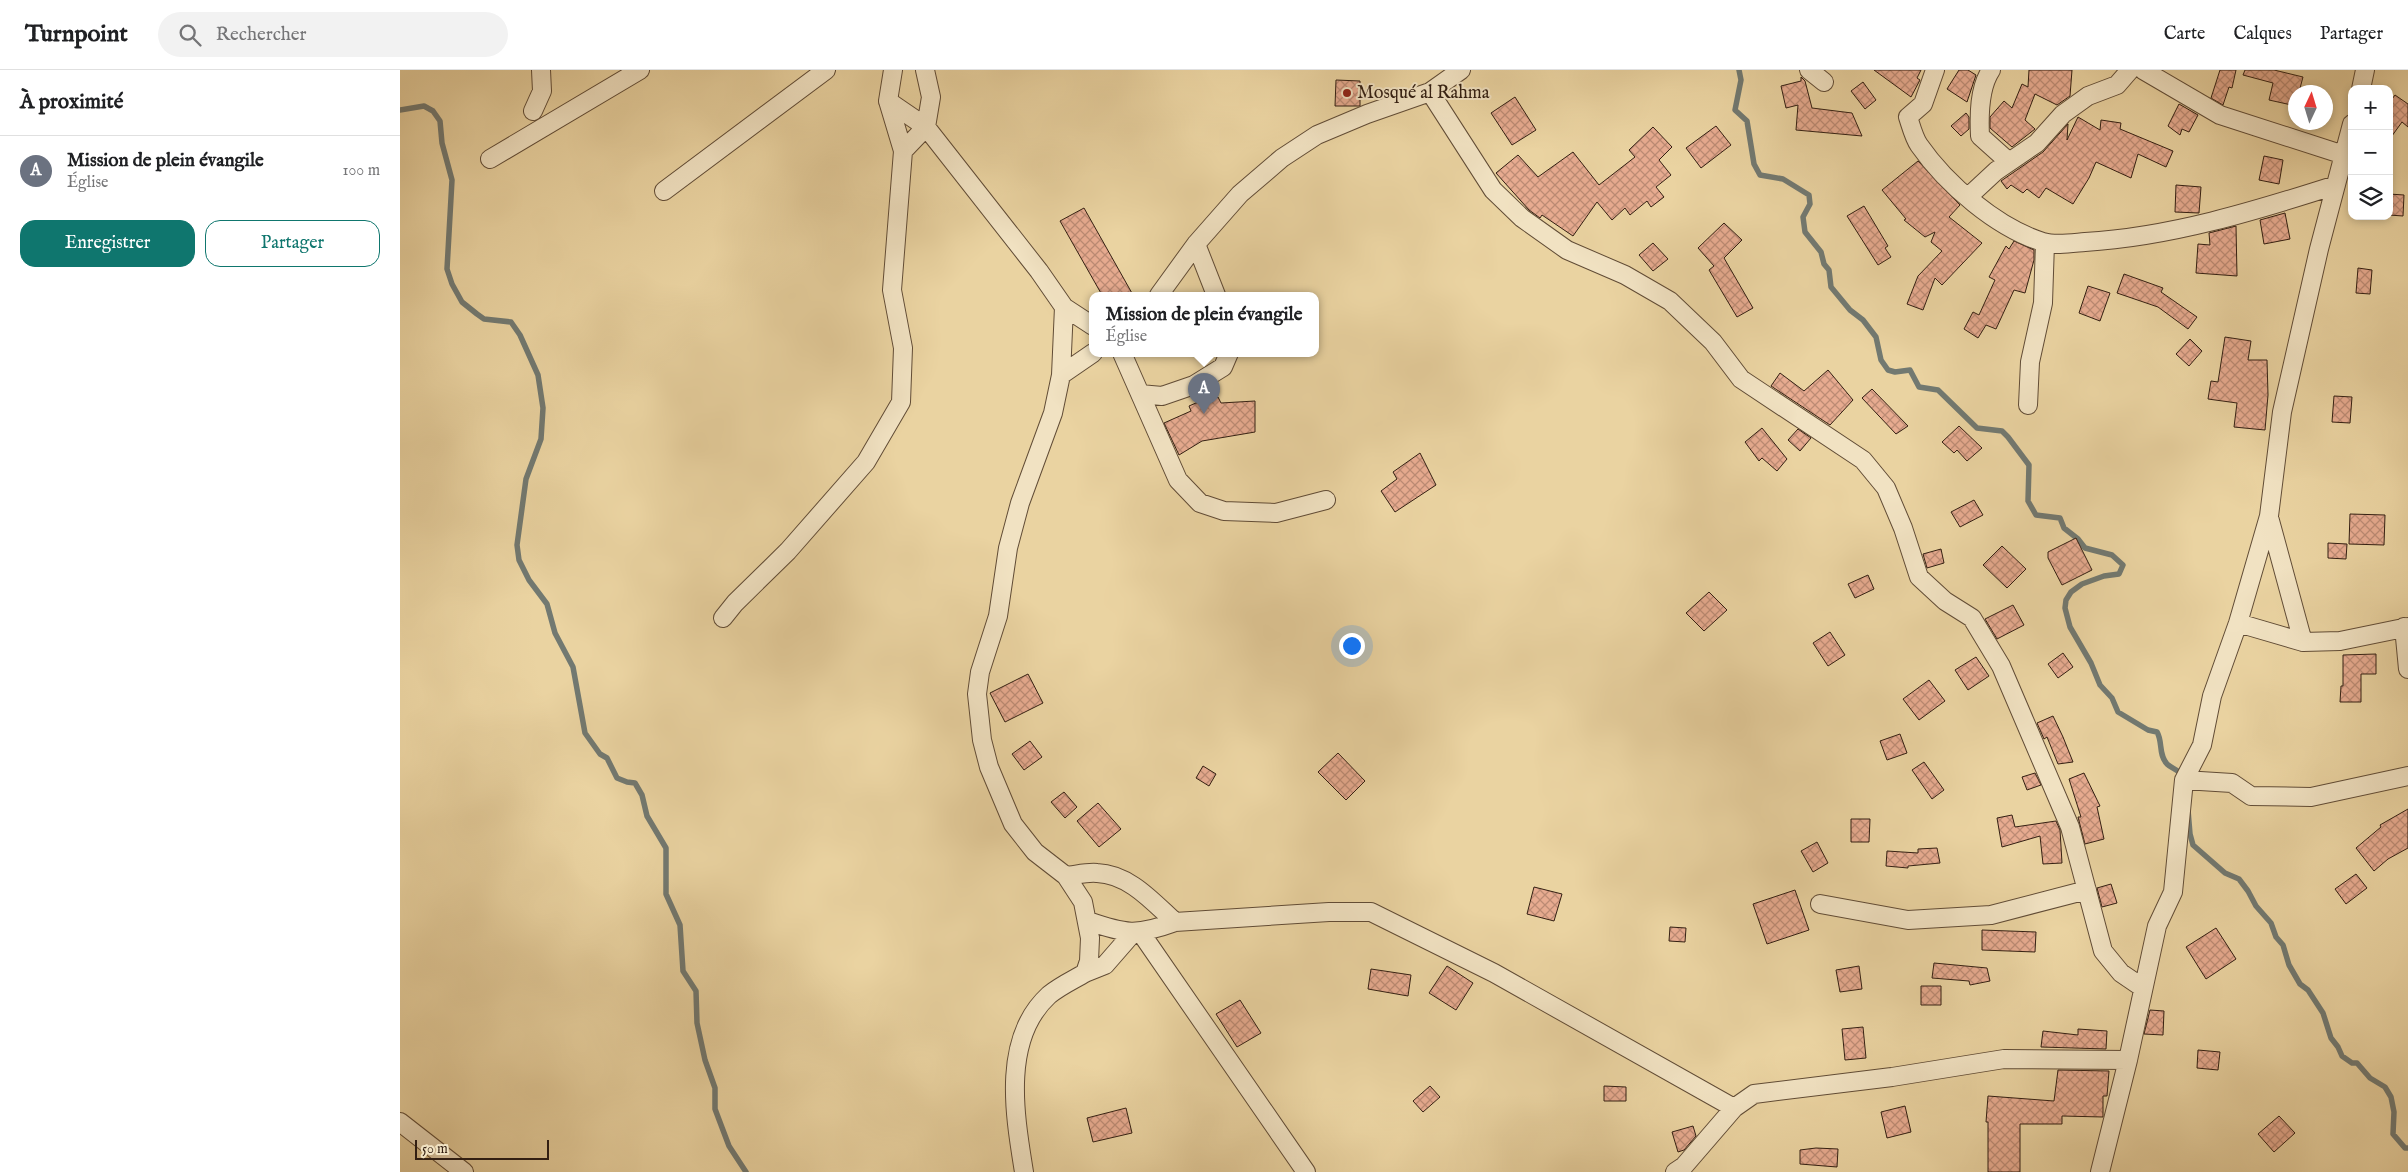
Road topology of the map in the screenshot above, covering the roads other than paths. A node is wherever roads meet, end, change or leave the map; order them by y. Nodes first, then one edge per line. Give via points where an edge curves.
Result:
1 (541, 70) edge
2 (640, 70) edge
3 (826, 70) edge
4 (893, 70) edge
5 (924, 70) edge
6 (1461, 70) edge
7 (1809, 70) edge
8 (1935, 70) edge
9 (2130, 70) edge
10 (2143, 70) edge
11 (2365, 70) edge
12 (1985, 72) edge
13 (1824, 82) dead end
14 (2362, 85) edge
15 (1430, 92) junction
16 (888, 101) junction
17 (533, 110) dead end
18 (926, 127) junction
19 (2350, 130) edge
20 (903, 151) junction
21 (2344, 155) junction
22 (490, 159) dead end
23 (2009, 162) junction
24 (2336, 185) junction
25 (664, 191) dead end
26 (1968, 197) junction
27 (2045, 243) junction
28 (1196, 244) junction
29 (1161, 292) edge
30 (1215, 292) edge
31 (1064, 307) junction
32 (1089, 323) edge
33 (1089, 356) edge
34 (1124, 357) edge
35 (1227, 357) edge
36 (1061, 375) junction
37 (1140, 394) junction
38 (2028, 405) dead end
39 (1326, 500) dead end
40 (2269, 516) junction
41 (723, 618) dead end
42 (2238, 623) junction
43 (2406, 627) edge
44 (2302, 642) junction
45 (2408, 669) edge
46 (2408, 776) edge
47 (2184, 780) junction
48 (1066, 876) junction
49 (2087, 890) junction
50 (1820, 904) dead end
51 (1088, 921) junction
52 (1175, 922) junction
53 (1136, 933) junction
54 (1085, 973) junction
55 (2143, 988) junction
56 (2128, 1060) junction
57 (1734, 1108) junction
58 (400, 1122) edge
59 (464, 1172) edge
60 (1024, 1172) edge
61 (1306, 1172) edge
62 (1675, 1172) edge
63 (2100, 1172) edge

1 - 17 street via 542,91
2 - 22 street
3 - 25 street
4 - 16 street
5 - 18 street via 930,97
6 - 15 street
7 - 13 street
8 - 26 street via 1923,104 1908,117 1918,144
9 - 23 street via 2117,85 2088,96 2063,114 2038,143
10 - 21 street via 2220,114
11 - 14 street
12 - 23 street via 1979,115 1980,136
15 - 28 street via 1366,114 1310,139 1240,194
15 - 49 street via 1492,190 1522,218 1567,250 1625,274 1670,301 1713,342 1741,379 1869,467 1886,488 1904,528 1919,577 1945,601 1972,618 2001,666 2070,827
16 - 18 street
16 - 20 street
18 - 20 street
18 - 31 street
19 - 21 street
20 - 41 street via 892,290 904,348 902,402 866,462 788,551
21 - 24 street
23 - 26 street
24 - 27 street via 2289,200 2124,240
24 - 40 street via 2282,412
26 - 27 street via 1994,217
27 - 38 street via 2043,302 2030,362
28 - 29 street
28 - 30 street
31 - 32 street
31 - 36 street
33 - 36 street
34 - 37 street
35 - 37 street via 1223,367 1194,385 1162,396
36 - 48 street via 1053,413 1020,503 1008,548 998,616 980,672 977,694 988,767 1006,808 1034,852
37 - 39 street via 1178,480 1200,503 1224,511 1276,513
40 - 42 street
40 - 44 street
42 - 44 street
42 - 47 street via 2212,696 2202,745
43 - 44 street via 2340,641
43 - 45 street
46 - 47 street via 2311,798 2251,796 2232,783
47 - 55 street via 2173,892 2157,926
48 - 51 street via 1084,902
48 - 52 street via 1096,872 1115,876 1142,893
49 - 50 street via 1991,915 1908,920
49 - 55 street via 2103,951 2121,973
51 - 53 street
51 - 54 street via 1089,961
52 - 53 street
52 - 57 street via 1371,912 1494,973
53 - 54 street via 1105,965
53 - 61 street
54 - 60 street via 1049,996 1036,1011 1020,1046 1014,1078
55 - 56 street
56 - 57 street via 2004,1059 1754,1094
56 - 63 street
57 - 62 street via 1684,1166
58 - 59 street

